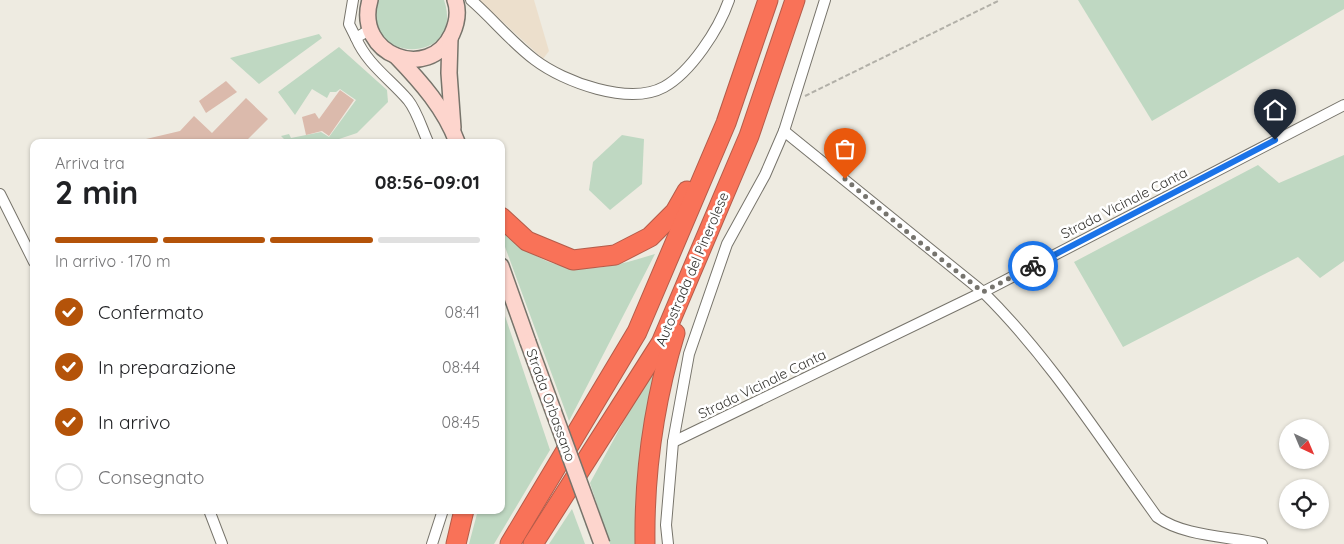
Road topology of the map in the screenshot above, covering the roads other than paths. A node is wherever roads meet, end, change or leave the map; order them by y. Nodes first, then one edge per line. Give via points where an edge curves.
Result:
1 (353, 0) edge
2 (370, 0) edge
3 (455, 0) edge
4 (471, 0) edge
5 (730, 0) edge
6 (768, 0) edge
7 (795, 0) edge
8 (825, 0) edge
9 (369, 30) junction
10 (356, 38) junction
11 (450, 38) junction
12 (396, 56) junction
13 (1344, 105) edge
14 (726, 123) junction
15 (784, 131) junction
16 (749, 136) junction
17 (456, 137) edge
18 (427, 139) edge
19 (0, 194) edge
20 (505, 221) edge
21 (30, 254) edge
22 (505, 277) edge
23 (983, 292) junction
24 (673, 442) junction
25 (211, 514) edge
26 (442, 514) edge
27 (463, 514) edge
28 (222, 544) edge
29 (432, 544) edge
30 (456, 544) edge
31 (510, 544) edge
32 (533, 544) edge
33 (602, 544) edge
34 (645, 544) edge
35 (668, 544) edge
36 (1262, 544) edge

1 - 10 street via 349,24
2 - 9 main road via 367,11
3 - 11 main road via 458,16
4 - 5 street via 516,44 558,75 601,89 640,94 663,87 677,78 712,36
6 - 14 highway, Autostrada del Pinerolese
7 - 16 highway, Autostrada del Pinerolese
8 - 15 street
9 - 10 street
9 - 12 main road via 384,50
10 - 18 street via 375,68 409,102
11 - 12 main road via 440,50 426,57
11 - 17 main road via 449,73
12 - 17 main road via 420,80
13 - 23 street, Strada Vicinale Canta
14 - 20 highway via 675,212 650,238 615,254 573,260 526,241
14 - 31 highway, Autostrada del Pinerolese via 637,332
15 - 23 street
15 - 24 street via 765,175 727,244 706,302 690,354
16 - 32 highway, Autostrada del Pinerolese via 661,343
16 - 34 highway via 668,355 650,448
19 - 21 street
22 - 33 main road, Strada Orbassano, bridge
23 - 24 street, Strada Vicinale Canta
23 - 36 street via 1032,346 1157,517 1182,530
24 - 35 street via 666,525
25 - 28 street
26 - 29 street
27 - 30 highway

